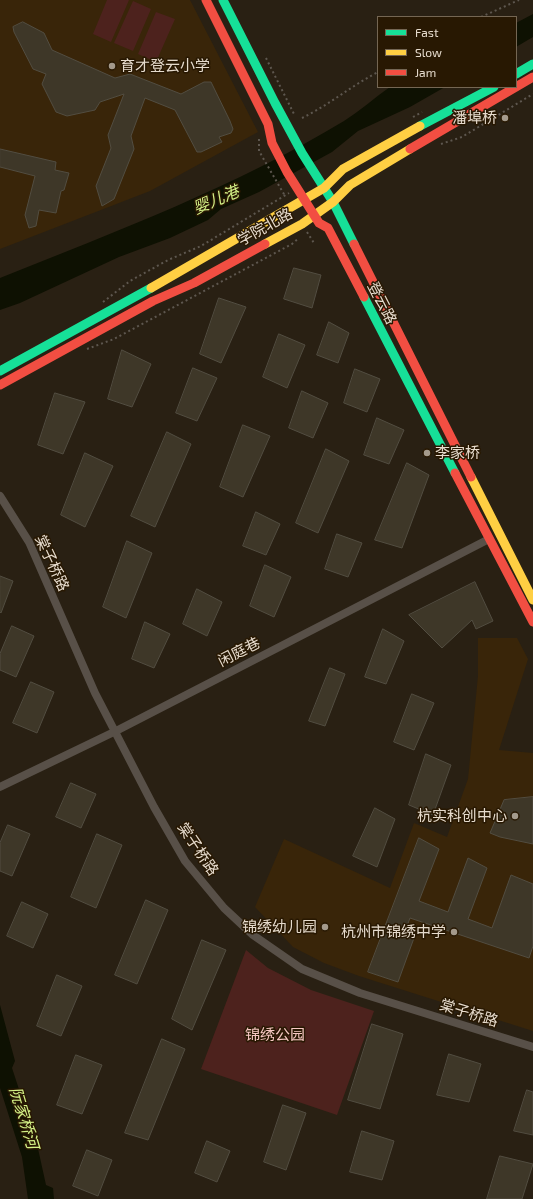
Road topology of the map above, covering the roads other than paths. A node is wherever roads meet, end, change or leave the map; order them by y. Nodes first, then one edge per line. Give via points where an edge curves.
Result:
1 (206, 0) edge
2 (223, 0) edge
3 (533, 64) edge
4 (517, 73) edge
5 (533, 77) edge
6 (517, 86) edge
7 (492, 88) edge
8 (514, 88) edge
9 (324, 188) junction
10 (304, 199) junction
11 (333, 202) junction
12 (313, 215) junction
13 (0, 371) edge
14 (0, 385) edge
15 (0, 496) edge
16 (489, 539) junction
17 (533, 600) edge
18 (533, 622) edge
19 (116, 732) junction
20 (0, 787) edge
21 (533, 1047) edge

1 - 10 main road, 登云路 via 268,124 272,143
2 - 9 main road, 登云路 via 286,125
3 - 4 main road
5 - 6 main road, 学院北路
7 - 9 main road, 学院北路 via 343,169
8 - 11 main road, 学院北路 via 350,185
9 - 10 main road, 学院北路
9 - 11 main road, 登云路
10 - 12 main road, 登云路
10 - 13 main road, 学院北路 via 196,263
11 - 12 main road, 学院北路
11 - 17 main road, 登云路
12 - 14 main road, 学院北路 via 302,224 194,283 153,301
12 - 16 main road, 登云路 via 319,223 328,228
15 - 19 street, 棠子桥路 via 29,542 95,693
16 - 18 main road, 登云路
16 - 19 street, 闲庭巷
19 - 20 street, 闲庭巷
19 - 21 street, 棠子桥路 via 185,861 224,908 253,935 302,968 360,993

